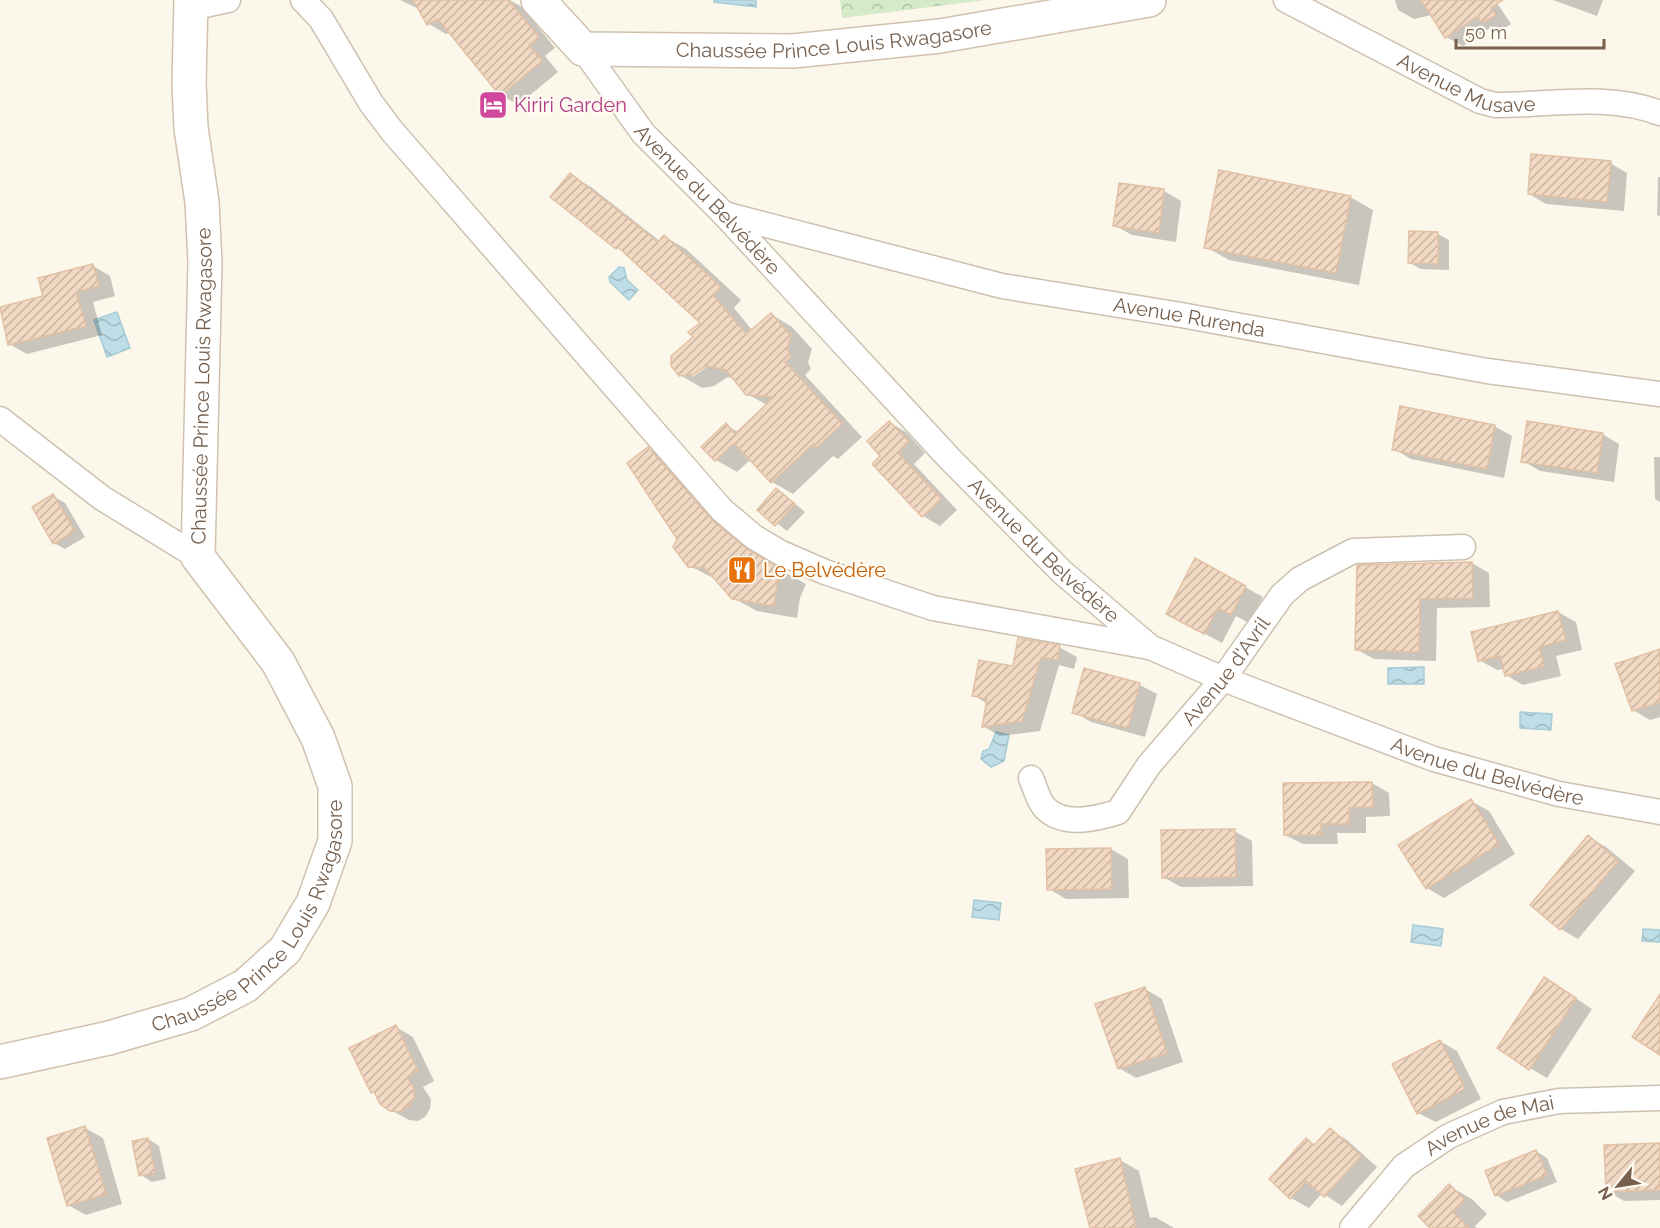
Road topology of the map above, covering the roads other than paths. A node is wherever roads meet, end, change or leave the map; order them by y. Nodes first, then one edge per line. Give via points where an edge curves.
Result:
1 (228, 0) edge
2 (303, 0) edge
3 (538, 0) edge
4 (1149, 0) edge
5 (1286, 0) edge
6 (191, 4) edge
7 (583, 49) junction
8 (1660, 113) edge
9 (724, 214) junction
10 (1660, 394) edge
11 (0, 419) edge
12 (1463, 547) dead end
13 (198, 557) junction
14 (1150, 647) junction
15 (1223, 679) junction
16 (1031, 778) dead end
17 (1660, 812) edge
18 (0, 1062) edge
19 (1660, 1098) edge
20 (1352, 1228) edge

1 - 6 street
2 - 14 street via 321,19 392,131 722,510 754,537 781,554 825,572 933,608
3 - 7 street
4 - 7 street, Chaussée Prince Louis Rwagasore via 940,36 793,51
5 - 8 street, Avenue Musave via 1480,101 1495,105 1604,100
6 - 13 street, Chaussée Prince Louis Rwagasore via 191,128 202,202 204,262
7 - 9 street, Avenue du Belvédère via 643,133
9 - 10 street, Avenue Rurenda via 1002,286 1487,370
9 - 14 street, Avenue du Belvédère via 949,458 1062,572
11 - 13 street via 102,498
12 - 15 street, Avenue d'Avril via 1353,551 1319,567 1282,596
13 - 18 street, Chaussée Prince Louis Rwagasore via 278,662 318,738 334,786 335,841 313,903 285,950 245,986 191,1014 109,1038
14 - 15 street, Avenue du Belvédère
15 - 16 street, Avenue d'Avril via 1149,765 1118,812 1082,820 1058,817 1044,807
15 - 17 street, Avenue du Belvédère via 1445,762 1568,796
19 - 20 street, Avenue de Mai via 1559,1101 1503,1112 1449,1136 1404,1166

